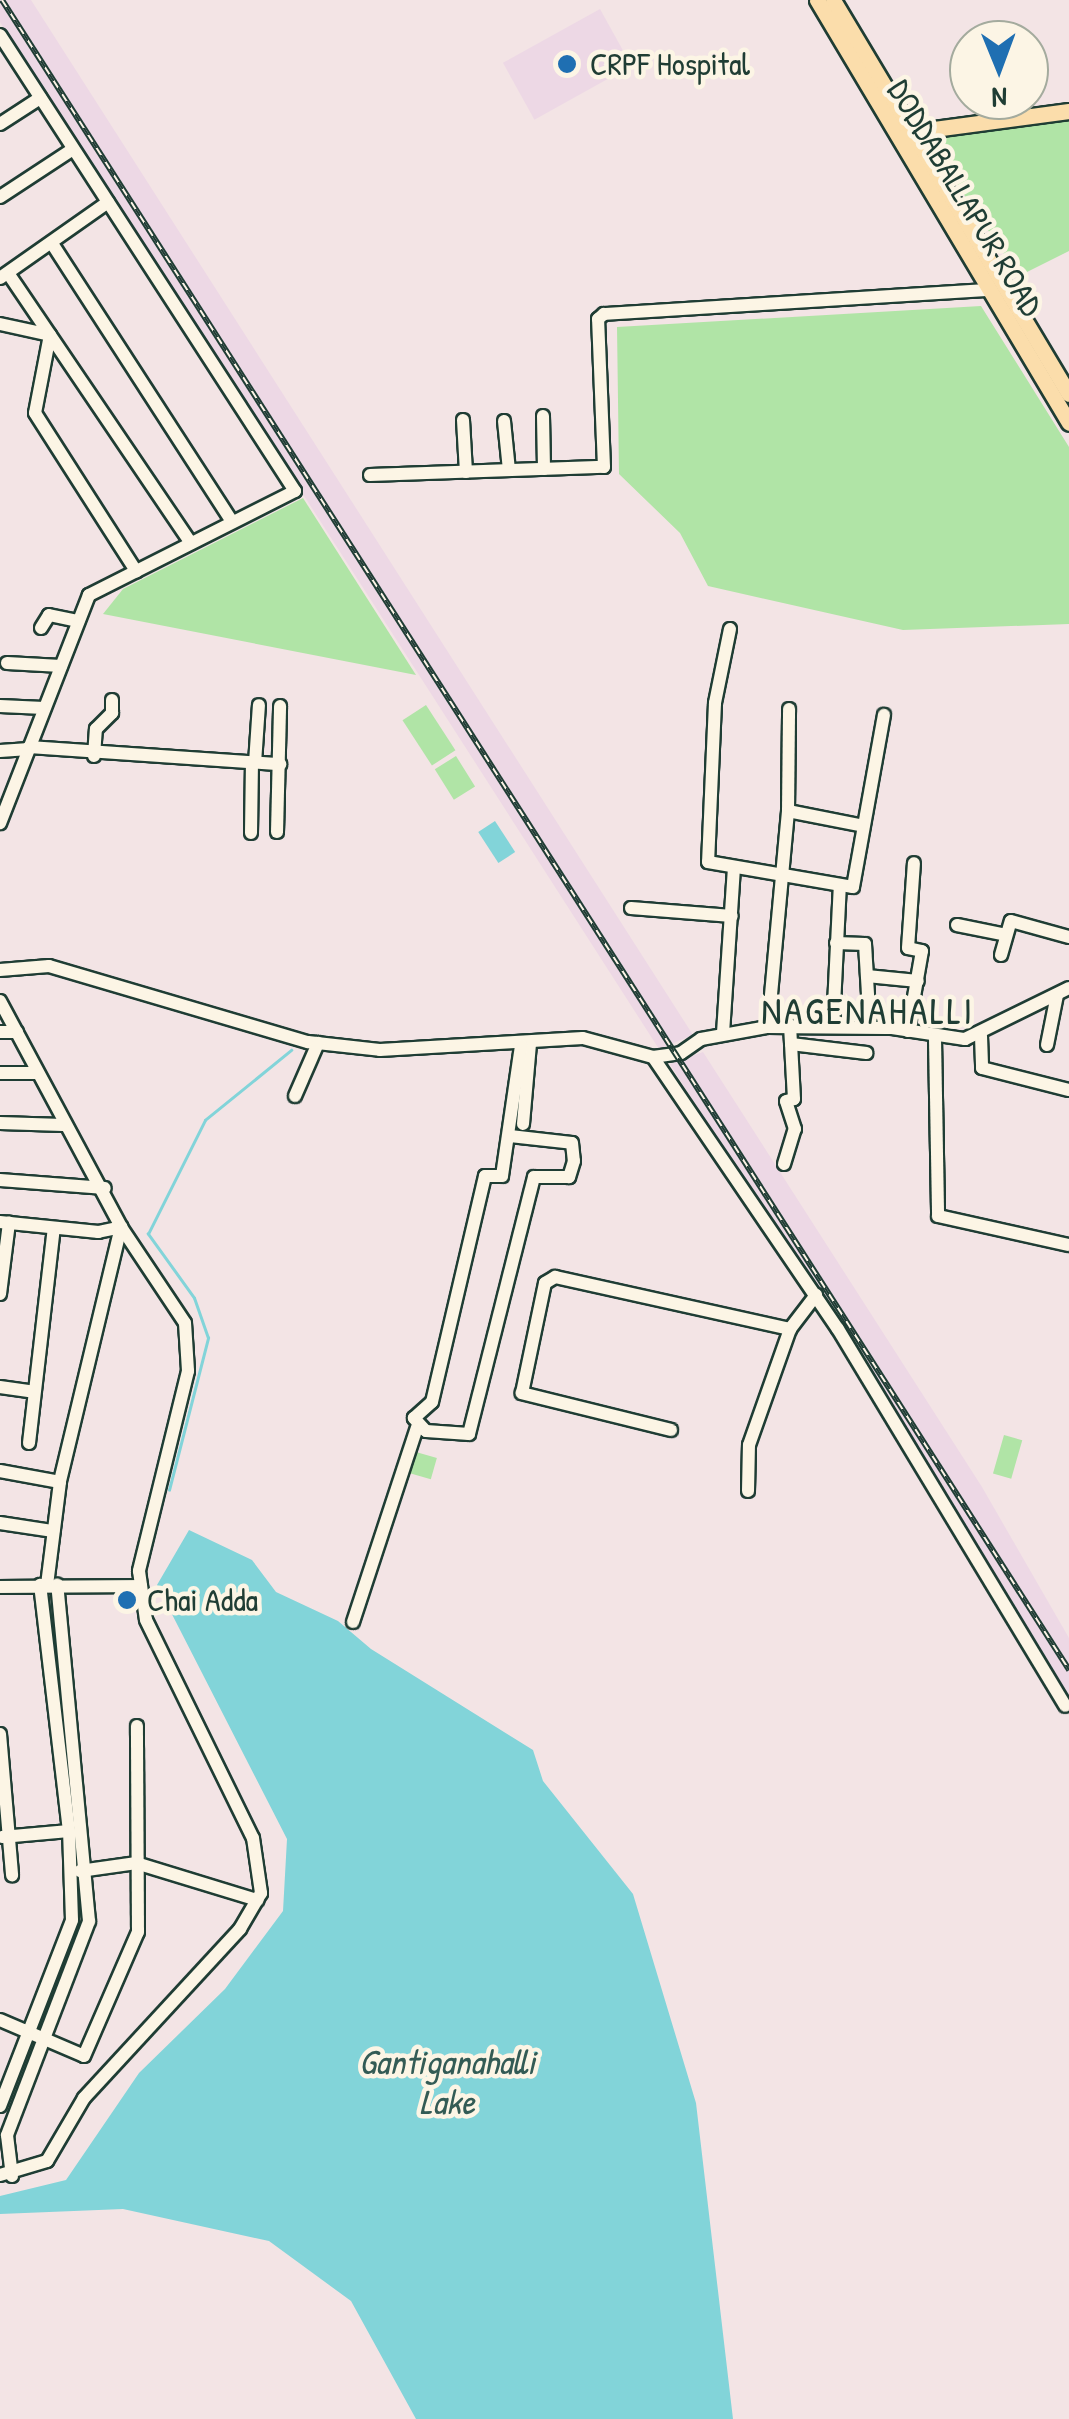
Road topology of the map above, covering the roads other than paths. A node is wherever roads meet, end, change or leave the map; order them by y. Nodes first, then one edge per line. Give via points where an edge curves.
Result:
1 (817, 0) edge
2 (833, 0) edge
3 (2, 42) edge
4 (40, 98) junction
5 (1069, 111) edge
6 (0, 124) edge
7 (903, 137) junction
8 (73, 149) junction
9 (0, 198) edge
10 (108, 202) junction
11 (53, 245) junction
12 (4, 276) edge
13 (988, 290) junction
14 (0, 324) edge
15 (50, 335) junction
16 (1069, 394) edge
17 (543, 416) dead end
18 (463, 420) dead end
19 (504, 421) dead end
20 (1069, 423) edge
21 (544, 469) junction
22 (509, 470) junction
23 (466, 472) junction
24 (370, 476) dead end
25 (232, 522) junction
26 (192, 543) junction
27 (136, 570) junction
28 (78, 621) junction
29 (41, 628) dead end
30 (730, 628) dead end
31 (7, 663) dead end
32 (61, 666) junction
33 (112, 700) dead end
34 (259, 705) dead end
35 (0, 706) edge
36 (280, 706) dead end
37 (44, 708) junction
38 (789, 709) dead end
39 (884, 715) dead end
40 (29, 748) junction
41 (0, 751) edge
42 (94, 756) junction
43 (253, 762) junction
44 (278, 764) junction
45 (6, 793) edge
46 (788, 810) junction
47 (0, 823) edge
48 (864, 826) junction
49 (277, 832) dead end
50 (251, 833) dead end
51 (914, 863) dead end
52 (734, 870) junction
53 (779, 873) junction
54 (840, 885) junction
55 (630, 908) dead end
56 (732, 916) junction
57 (956, 925) dead end
58 (1006, 935) junction
59 (1069, 937) edge
60 (836, 943) junction
61 (1001, 955) dead end
62 (0, 970) edge
63 (868, 976) junction
64 (918, 981) junction
65 (1065, 992) edge
66 (0, 1001) edge
67 (768, 1026) junction
68 (790, 1026) junction
69 (833, 1026) junction
70 (870, 1027) junction
71 (908, 1031) junction
72 (0, 1032) edge
73 (16, 1032) junction
74 (723, 1033) junction
75 (982, 1036) junction
76 (935, 1039) junction
77 (318, 1043) junction
78 (526, 1044) junction
79 (791, 1044) junction
80 (1047, 1045) dead end
81 (866, 1053) dead end
82 (652, 1056) junction
83 (0, 1073) edge
84 (36, 1073) junction
85 (1069, 1090) edge
86 (295, 1096) dead end
87 (0, 1123) edge
88 (63, 1125) junction
89 (517, 1128) junction
90 (784, 1164) dead end
91 (0, 1180) edge
92 (105, 1188) junction
93 (5, 1222) edge
94 (121, 1227) junction
95 (54, 1228) junction
96 (1069, 1245) edge
97 (0, 1294) edge
98 (816, 1295) junction
99 (790, 1329) junction
100 (0, 1387) edge
101 (34, 1392) junction
102 (417, 1427) junction
103 (671, 1430) dead end
104 (28, 1443) dead end
105 (0, 1471) edge
106 (60, 1482) junction
107 (748, 1490) dead end
108 (0, 1523) edge
109 (53, 1531) junction
110 (48, 1585) junction
111 (141, 1586) junction
112 (0, 1587) edge
113 (352, 1622) dead end
114 (1065, 1706) dead end
115 (137, 1726) dead end
116 (0, 1734) edge
117 (69, 1831) junction
118 (4, 1837) edge
119 (136, 1863) junction
120 (79, 1872) junction
121 (12, 1875) dead end
122 (257, 1900) junction
123 (0, 2020) edge
124 (27, 2032) junction
125 (42, 2040) junction
126 (0, 2106) edge
127 (6, 2176) edge

1 - 7 main road, DODDABALLAPUR ROAD
2 - 7 main road, DODDABALLAPUR ROAD
3 - 4 street
4 - 6 street
4 - 8 street
5 - 7 main road
7 - 13 main road, DODDABALLAPUR ROAD
7 - 16 main road, DODDABALLAPUR ROAD
8 - 9 street
8 - 10 street
10 - 11 street
10 - 25 street via 295,491
11 - 12 street
11 - 25 street
12 - 15 street
13 - 20 main road, DODDABALLAPUR ROAD
13 - 21 street via 600,315 604,467
14 - 15 street
15 - 26 street
15 - 27 street via 35,413
17 - 21 street
18 - 23 street
19 - 22 street
21 - 22 street
22 - 23 street
23 - 24 street
25 - 26 street
26 - 27 street
27 - 28 street via 88,595
28 - 29 street via 49,615
28 - 32 street
30 - 52 street via 715,703 707,855 712,864
31 - 32 street
32 - 37 street
33 - 42 street via 112,713 96,729
34 - 43 street
35 - 37 street
36 - 44 street
37 - 40 street
38 - 46 street
39 - 48 street
40 - 41 street
40 - 42 street
40 - 45 street
42 - 43 street
43 - 44 street
43 - 50 street
44 - 49 street
45 - 47 street
46 - 48 street
46 - 53 street
48 - 54 street via 853,887
51 - 64 street via 908,948 922,950
52 - 53 street
52 - 56 street
53 - 54 street
53 - 67 street
54 - 60 street
55 - 56 street
56 - 74 street
57 - 58 street
58 - 59 street via 1011,920
58 - 61 street
60 - 63 street via 865,944
60 - 69 street
62 - 77 street via 48,966
63 - 64 street
63 - 70 street
64 - 71 street
65 - 75 street
65 - 80 street
66 - 73 street
67 - 68 street
67 - 74 street
68 - 69 street
68 - 79 street
69 - 70 street
70 - 71 street
71 - 76 street
72 - 73 street
73 - 84 street
74 - 82 street via 680,1053
75 - 76 street
75 - 85 street via 982,1068
76 - 96 street via 938,1216
77 - 78 street via 380,1050
77 - 86 street
78 - 82 street via 583,1038
78 - 89 street
79 - 81 street
79 - 90 street via 794,1099 786,1101 795,1129
82 - 98 street
83 - 84 street
84 - 88 street
87 - 88 street
88 - 92 street
89 - 102 street via 502,1176 485,1176 436,1388 432,1402 416,1410
89 - 102 street via 577,1145 572,1170 565,1177 534,1177 468,1434
91 - 92 street
92 - 94 street
93 - 95 street
93 - 97 street
94 - 95 street
94 - 106 street
94 - 111 street via 185,1323 188,1371 139,1571
95 - 101 street
98 - 99 street
98 - 114 street
99 - 103 street via 555,1277 545,1284 522,1393
99 - 107 street via 748,1445
100 - 101 street
101 - 104 street
102 - 113 street
105 - 106 street
106 - 109 street
108 - 109 street
109 - 110 street
110 - 111 street
110 - 112 street
110 - 117 street
110 - 120 street
111 - 122 street via 146,1620 252,1838 262,1893
115 - 119 street
116 - 118 street
117 - 118 street
117 - 120 street
118 - 121 street
119 - 120 street
119 - 122 street
119 - 125 street via 138,1932 84,2056
120 - 124 street via 72,1920
120 - 125 street via 89,1920
122 - 127 street via 240,1928 84,2098 47,2161
123 - 124 street
124 - 125 street
124 - 126 street
125 - 127 street via 7,2135

